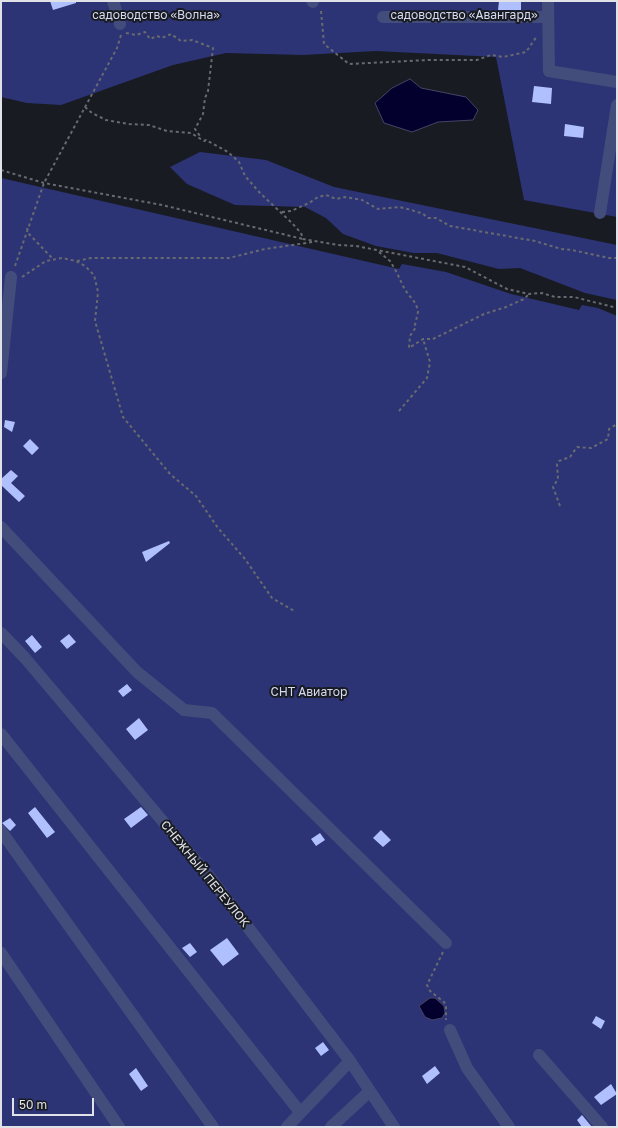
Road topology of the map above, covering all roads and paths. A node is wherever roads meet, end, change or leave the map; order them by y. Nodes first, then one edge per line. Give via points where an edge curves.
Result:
1 (113, 1) edge
2 (313, 1) edge
3 (548, 1) edge
4 (383, 17) dead end
5 (547, 23) junction
6 (121, 29) junction
7 (617, 82) edge
8 (617, 105) edge
9 (85, 107) junction
10 (200, 137) junction
11 (1, 170) edge
12 (44, 183) junction
13 (282, 212) junction
14 (600, 213) dead end
15 (27, 227) junction
16 (303, 239) junction
17 (314, 242) junction
18 (378, 251) junction
19 (617, 258) edge
20 (53, 259) junction
21 (76, 261) junction
22 (11, 281) junction
23 (529, 294) junction
24 (617, 308) edge
25 (423, 339) junction
26 (1, 366) edge
27 (399, 411) dead end
28 (617, 424) edge
29 (560, 506) dead end
30 (1, 527) edge
31 (296, 612) dead end
32 (1, 633) edge
33 (1, 734) edge
34 (1, 831) edge
35 (446, 943) joint
36 (1, 953) edge
37 (450, 1030) joint
38 (539, 1055) dead end
39 (350, 1061) junction
40 (370, 1091) junction
41 (300, 1112) junction
42 (119, 1127) edge
43 (213, 1127) edge
44 (287, 1127) edge
45 (331, 1127) edge
46 (394, 1127) edge
47 (509, 1127) edge
48 (602, 1127) edge

1 - 6 street
2 - 5 path via 320,9 324,44 349,64 477,60 491,55 503,57 526,52
3 - 5 street
4 - 5 street
5 - 7 street via 548,71
6 - 9 path via 117,48
6 - 10 path via 136,34 145,32 150,38 162,38 171,34 181,41 192,40 213,48 203,114 195,129
8 - 14 street
9 - 10 path via 106,120 149,125
9 - 12 path
10 - 13 path via 201,140 206,140 235,157 260,193
11 - 12 path
12 - 15 path
12 - 16 path via 162,205
13 - 16 path via 301,233
13 - 19 path via 309,203 318,196 336,200 345,197 362,200 378,209 399,207 412,210 450,226
15 - 20 path via 28,234
15 - 22 path
16 - 17 path
17 - 18 path
17 - 21 path via 265,249 229,258 91,258
18 - 23 path via 465,266 508,289
18 - 25 path via 390,261 405,290 416,304 416,327 410,336 409,348
20 - 21 path
20 - 22 path
21 - 31 path via 94,275 98,292 95,321 123,417 170,474 196,496 272,598
22 - 26 street
23 - 24 path via 574,297
23 - 25 path via 524,299 484,314 434,340
25 - 27 path via 430,362 427,378
28 - 29 path via 609,429 608,439 591,448 577,448 570,457 558,461 558,479 554,487
30 - 35 street via 137,672 184,710 212,713
32 - 39 street, СНЕЖНЫЙ ПЕРЕУЛОК via 82,724 208,875
33 - 41 street
34 - 43 street
35 - 37 path via 427,985 430,991 444,1002 445,1019
36 - 42 street
37 - 47 street via 466,1068
38 - 48 street
39 - 40 street, СНЕЖНЫЙ ПЕРЕУЛОК
39 - 41 street
40 - 45 street
40 - 46 street, СНЕЖНЫЙ ПЕРЕУЛОК
41 - 44 street

